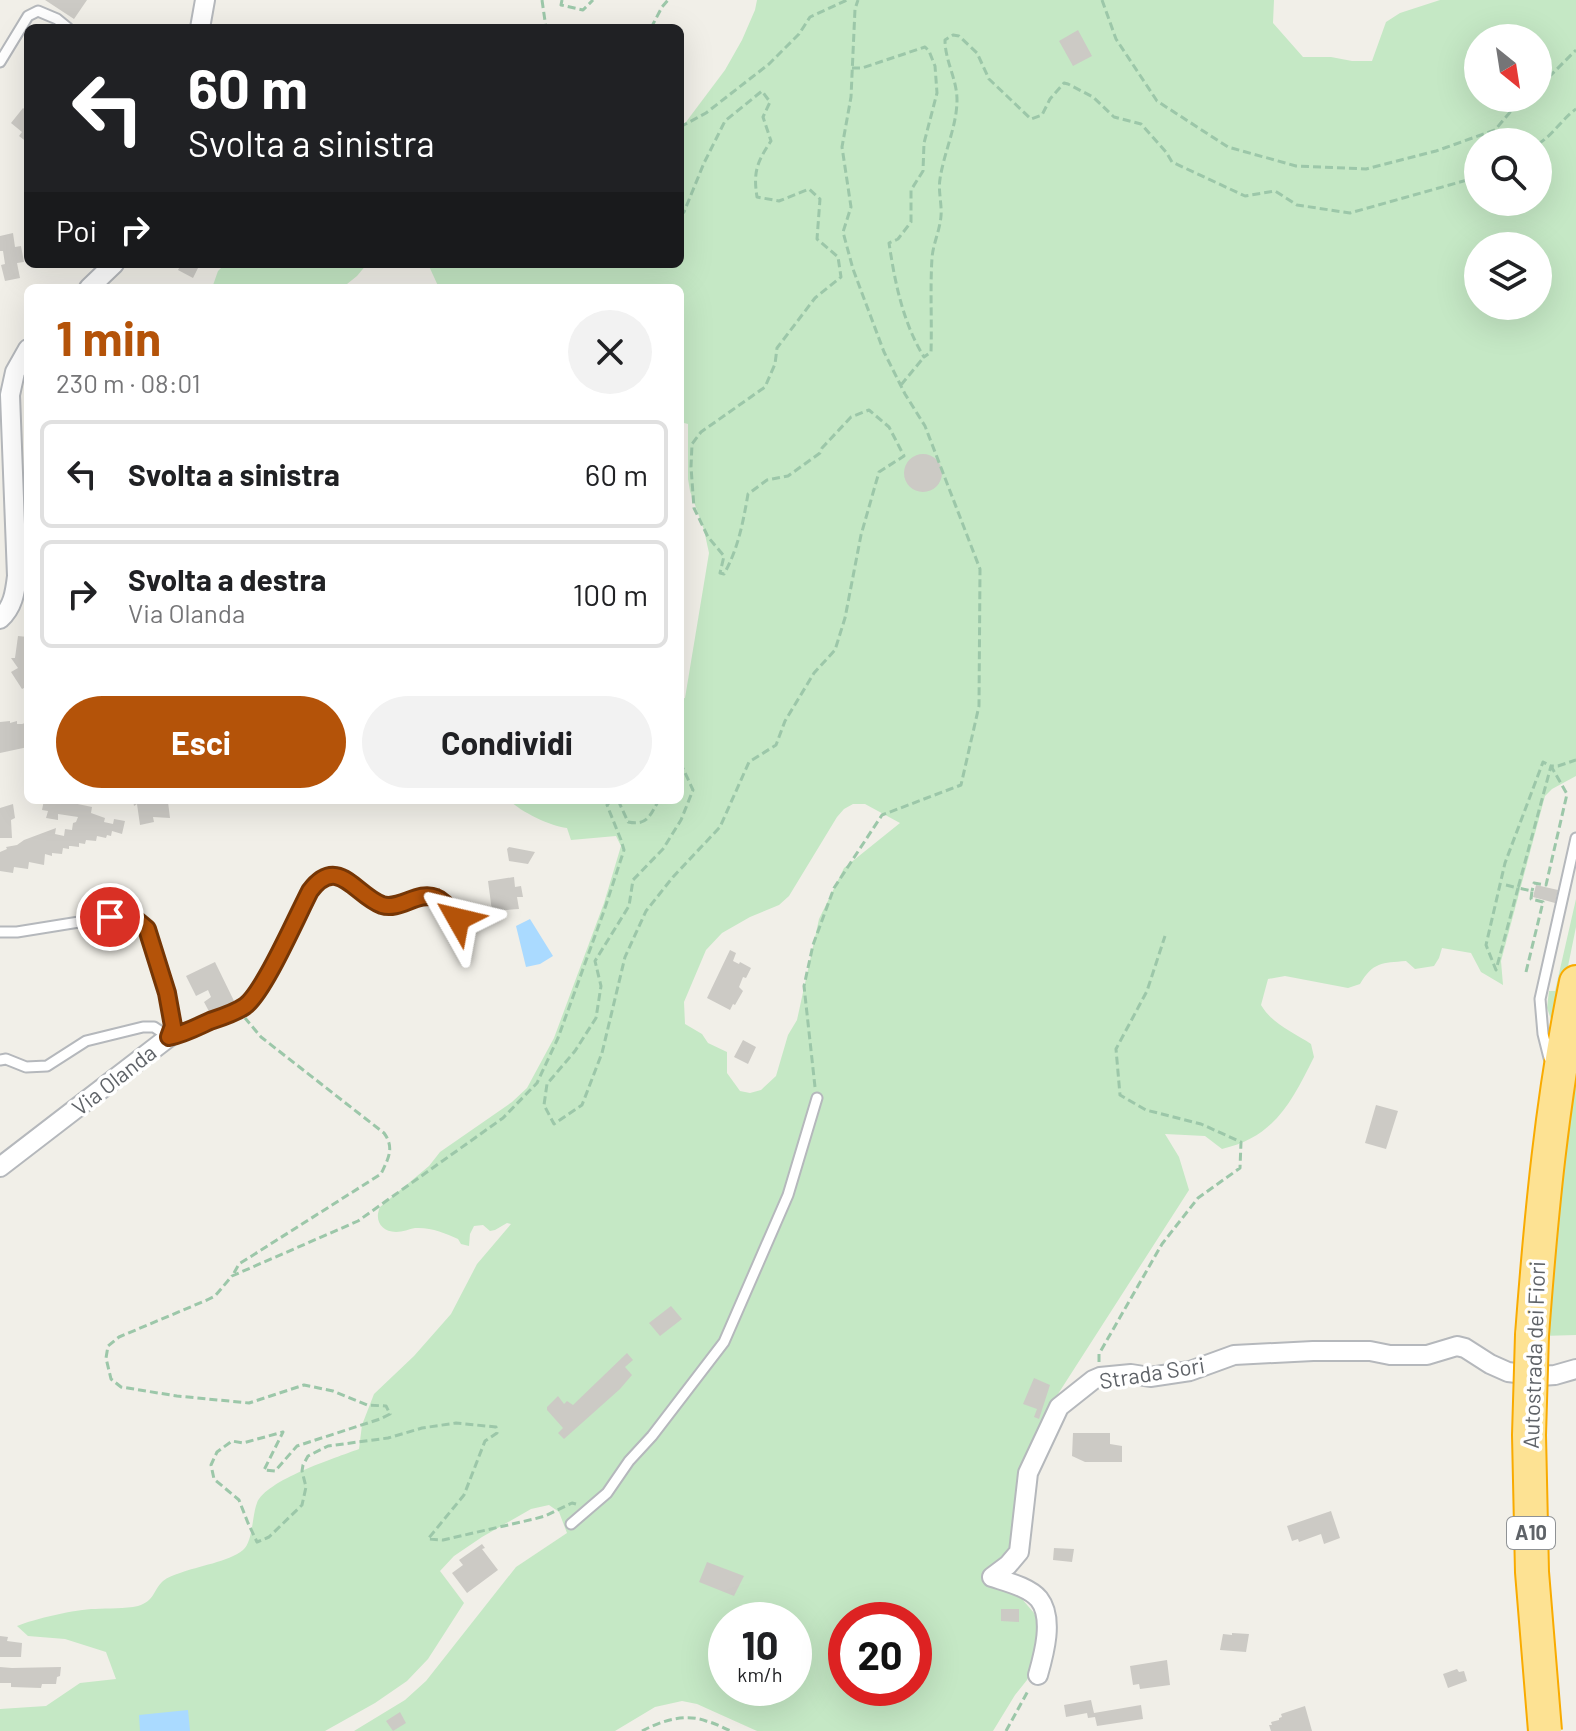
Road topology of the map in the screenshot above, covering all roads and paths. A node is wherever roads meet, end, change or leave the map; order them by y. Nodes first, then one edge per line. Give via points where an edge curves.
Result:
1 (205, 0) edge
2 (542, 0) edge
3 (562, 0) edge
4 (593, 0) edge
5 (668, 0) edge
6 (847, 0) edge
7 (858, 0) edge
8 (1102, 0) edge
9 (63, 24) edge
10 (201, 24) edge
11 (545, 24) edge
12 (653, 24) edge
13 (1576, 50) edge
14 (0, 62) edge
15 (852, 68) junction
16 (1552, 74) edge
17 (1576, 109) edge
18 (1510, 112) edge
19 (684, 125) edge
20 (1552, 132) edge
21 (1464, 181) edge
22 (684, 212) edge
23 (110, 268) edge
24 (93, 284) edge
25 (24, 356) edge
26 (924, 357) junction
27 (901, 385) junction
28 (0, 619) edge
29 (1576, 760) edge
30 (1551, 766) junction
31 (684, 771) edge
32 (608, 804) edge
33 (620, 804) edge
34 (656, 804) edge
35 (1576, 838) edge
36 (1506, 885) dead end
37 (1518, 888) junction
38 (1532, 891) junction
39 (458, 919) dead end
40 (0, 932) edge
41 (1165, 936) dead end
42 (1526, 972) dead end
43 (1576, 982) edge
44 (237, 1009) junction
45 (169, 1037) junction
46 (0, 1060) edge
47 (1547, 1070) dead end
48 (817, 1098) joint
49 (1544, 1109) dead end
50 (1549, 1146) junction
51 (0, 1167) edge
52 (232, 1276) junction
53 (1576, 1369) edge
54 (1100, 1377) junction
55 (590, 1507) junction
56 (571, 1524) dead end
57 (1038, 1675) joint
58 (642, 1731) edge
59 (731, 1731) edge
60 (1006, 1731) edge
61 (1545, 1731) edge

1 - 10 street
2 - 11 path
3 - 4 path via 561,5 583,10
5 - 12 path
6 - 19 path via 810,17 769,64
7 - 15 path
8 - 18 path via 1116,39 1157,101 1228,147 1296,166 1366,169 1495,130
9 - 14 lane via 38,11 28,16
13 - 16 path
15 - 26 path via 925,47 935,66 937,93 923,171 911,190 911,222 889,243 907,322
15 - 27 path via 842,147 851,207 843,232 866,306
17 - 20 path
21 - 26 path via 1350,213 1297,205 1275,191 1245,196 1172,162 1141,124 1114,117 1098,100 1068,84 1050,99 1042,115 1031,119 989,79 977,53 953,35 945,40 945,48 957,98 955,122 939,182 931,352
22 - 31 path via 725,121 762,91 770,102 763,117 771,141 758,161 757,197 779,201 809,189 820,199 817,239 838,257 841,277 815,298 777,348 765,387 692,444 694,508 724,556 720,573 732,560 748,494 767,480 788,476 820,453 851,417 869,410 889,427 904,456 879,472 835,650 814,673 776,745 749,762 720,827 646,911 625,957 602,1053 582,1105 554,1124 544,1105 547,1084 596,1018 601,986 595,961 629,906 633,880 663,849 681,820 693,790
23 - 24 street
25 - 28 street via 10,395 17,576 14,598
26 - 27 path
27 - 48 path via 925,426 980,569 979,706 961,785 882,815 834,888 804,986
29 - 30 path
30 - 37 path
30 - 37 path via 1543,762 1505,863 1486,945 1496,970
30 - 38 path via 1567,794 1546,885 1534,883
32 - 52 path via 624,850 537,1083 503,1118 358,1221
33 - 34 path via 628,822 638,824
35 - 47 lane via 1540,999
36 - 37 path
37 - 38 path
38 - 42 path via 1531,899 1543,902
39 - 44 lane via 435,897 382,905 344,879 325,878 310,891 253,998
40 - 45 lane, Via Olanda via 110,917 135,919 147,929 157,957 173,1026
41 - 54 path via 1147,991 1116,1049 1120,1095 1146,1110 1201,1124 1241,1142 1240,1168 1198,1198 1162,1244 1099,1354
43 - 50 highway, Autostrada dei Fiori / A10
44 - 45 lane
44 - 52 path via 261,1037 384,1133 391,1152 381,1174 239,1264
45 - 46 lane via 143,1027 86,1041 47,1066
45 - 51 street, Via Olanda
48 - 55 lane via 788,1195 724,1342 607,1493
49 - 50 lane
50 - 61 highway, Autostrada dei Fiori / A10, bridge via 1529,1435 1532,1572
52 - 55 path via 215,1296 108,1346 111,1379 121,1387 249,1403 304,1385 386,1406 390,1414 297,1446 275,1471 264,1470 283,1432 232,1441 217,1452 211,1465 214,1479 239,1500 257,1542 302,1505 302,1471 308,1456 328,1446 456,1423 496,1427 497,1433 479,1452 464,1495 428,1539 534,1519 572,1503
53 - 54 street, Strada Sori via 1540,1376 1508,1372 1457,1346 1427,1355 1234,1355 1190,1371
54 - 57 street, Strada Sori via 1059,1407 1028,1473 1019,1552 992,1577 1038,1598 1043,1608 1046,1650
55 - 56 lane
57 - 60 path
58 - 59 path via 686,1718

